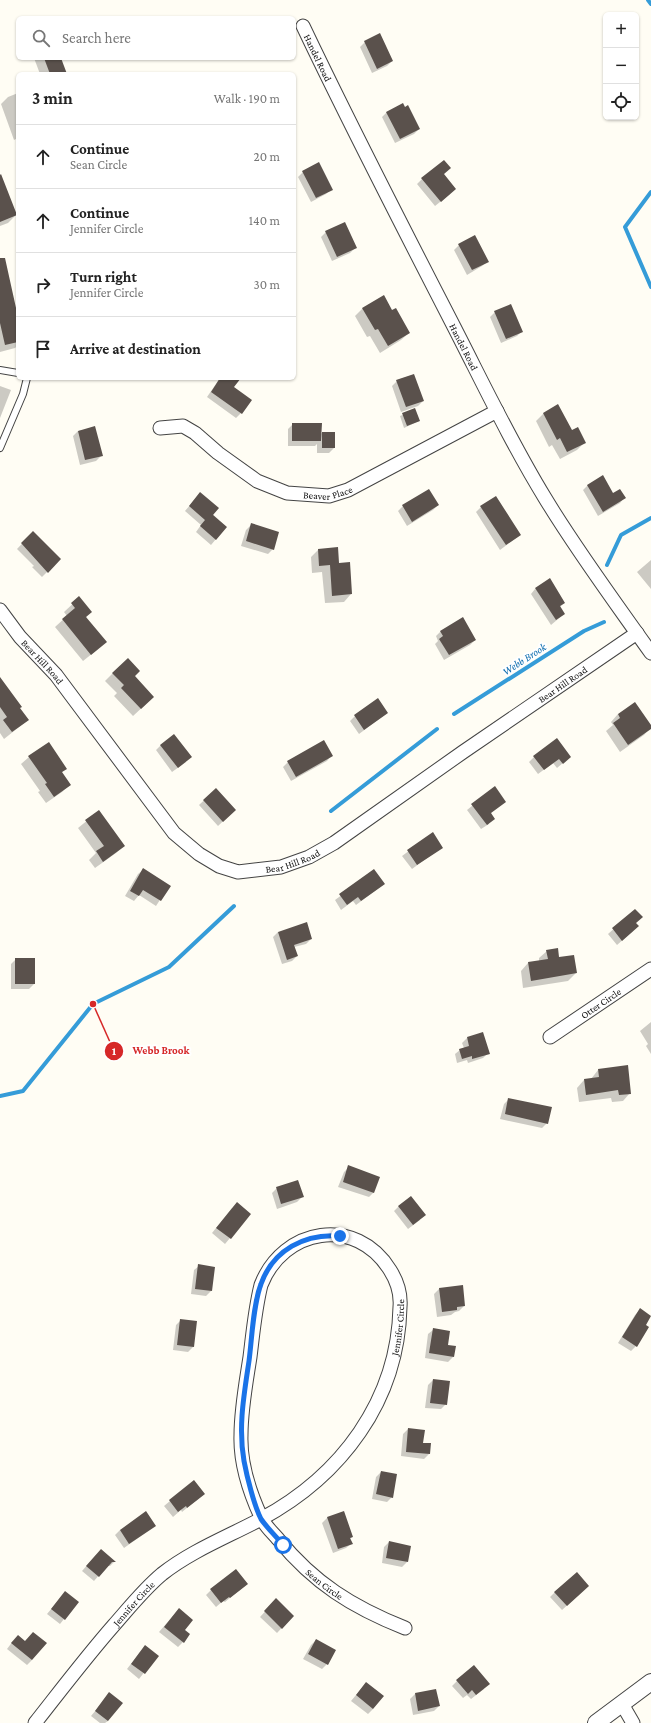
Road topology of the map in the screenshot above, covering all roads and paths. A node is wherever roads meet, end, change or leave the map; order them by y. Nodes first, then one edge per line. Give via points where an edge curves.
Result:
1 (303, 26) dead end
2 (0, 370) edge
3 (16, 373) edge
4 (27, 380) edge
5 (497, 411) junction
6 (160, 428) dead end
7 (0, 448) edge
8 (0, 610) edge
9 (637, 633) junction
10 (651, 652) edge
11 (651, 969) edge
12 (550, 1037) dead end
13 (261, 1519) junction
14 (405, 1628) dead end
15 (651, 1682) edge
16 (622, 1704) junction
17 (35, 1723) edge
18 (596, 1723) edge
19 (633, 1723) edge

1 - 5 street, Handel Road via 353,130
2 - 3 lane
4 - 7 lane
5 - 6 street, Beaver Place via 348,490 329,496 287,493 257,481 183,426
5 - 9 street, Handel Road via 544,498
8 - 9 street, Bear Hill Road via 20,637 56,675 174,833 199,854 219,866 238,872 281,867 309,857 334,843
9 - 10 street, Handel Road
11 - 12 street, Otter Circle
13 - 13 street, Jennifer Circle via 318,1481 343,1454 369,1418 390,1368 400,1317 396,1284 379,1256 370,1248 351,1239 324,1236 307,1238 297,1243 274,1260 260,1285 242,1412 241,1437 244,1462
13 - 14 street, Sean Circle via 296,1559 328,1588 378,1618
13 - 17 street, Jennifer Circle via 182,1560 161,1575 138,1596
15 - 16 street
16 - 18 street
16 - 19 street

